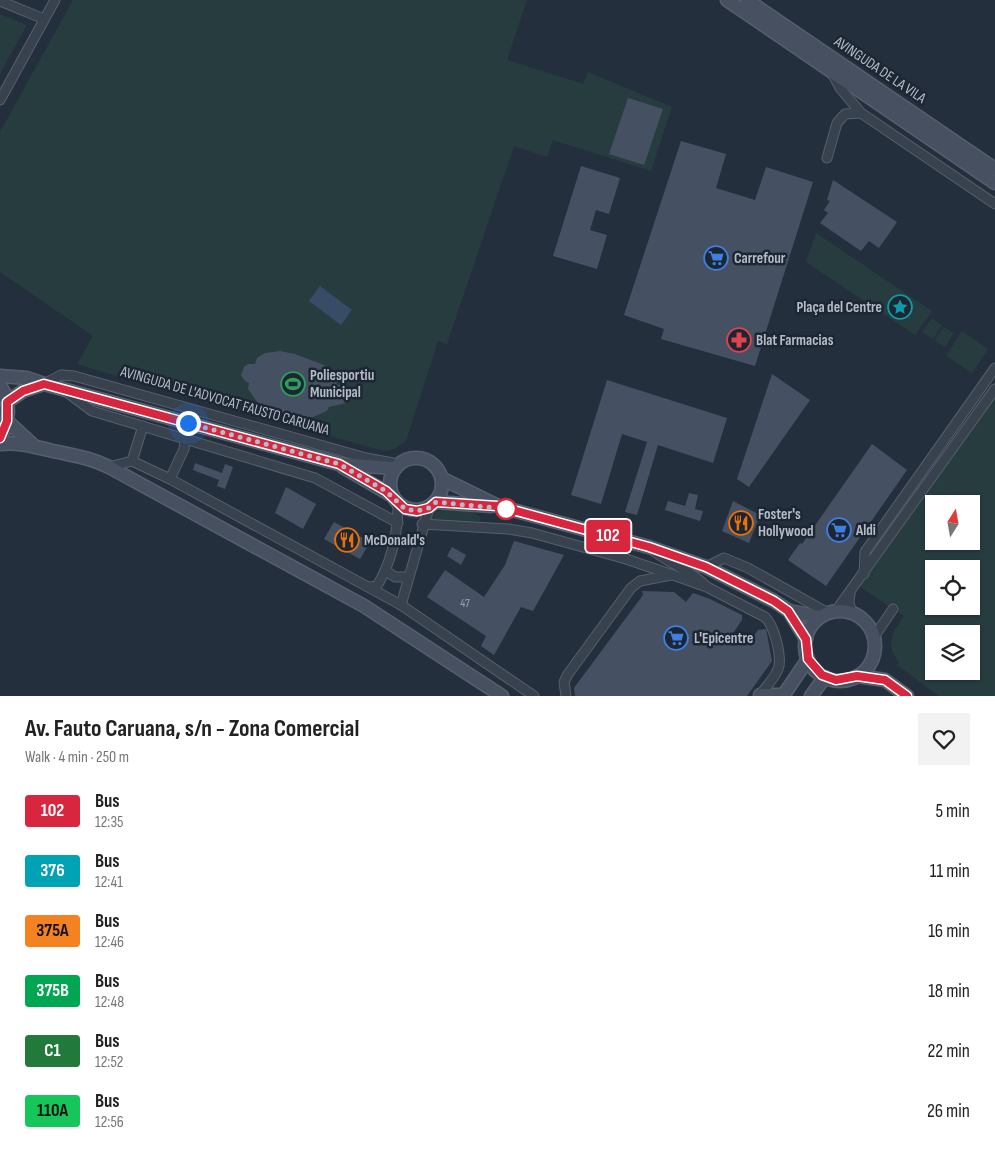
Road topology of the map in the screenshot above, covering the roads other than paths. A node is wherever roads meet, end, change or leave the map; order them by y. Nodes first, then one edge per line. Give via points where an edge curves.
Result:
1 (21, 0) edge
2 (55, 0) edge
3 (727, 0) edge
4 (747, 0) edge
5 (0, 1) edge
6 (14, 6) junction
7 (44, 19) junction
8 (831, 70) junction
9 (0, 100) edge
10 (860, 113) junction
11 (826, 158) dead end
12 (995, 169) edge
13 (995, 183) edge
14 (983, 196) junction
15 (995, 196) edge
16 (995, 204) edge
17 (995, 368) edge
18 (0, 376) edge
19 (44, 384) junction
20 (0, 386) edge
21 (995, 389) edge
22 (63, 390) junction
23 (7, 402) junction
24 (7, 421) junction
25 (143, 426) junction
26 (0, 438) edge
27 (184, 440) junction
28 (0, 444) edge
29 (32, 444) junction
30 (132, 461) junction
31 (339, 464) junction
32 (396, 466) junction
33 (109, 467) junction
34 (170, 479) junction
35 (442, 479) junction
36 (395, 499) junction
37 (432, 505) junction
38 (498, 506) junction
39 (398, 524) junction
40 (422, 524) junction
41 (649, 547) junction
42 (706, 567) junction
43 (386, 571) junction
44 (864, 574) junction
45 (673, 575) junction
46 (408, 577) junction
47 (369, 587) junction
48 (707, 587) junction
49 (850, 593) junction
50 (401, 605) junction
51 (893, 609) dead end
52 (788, 611) junction
53 (852, 613) junction
54 (828, 614) junction
55 (874, 637) junction
56 (806, 639) junction
57 (873, 655) junction
58 (808, 659) junction
59 (857, 676) junction
60 (825, 677) junction
61 (885, 680) junction
62 (759, 695) edge
63 (784, 695) edge
64 (814, 695) edge
65 (502, 696) edge
66 (534, 696) edge
67 (566, 696) edge
68 (907, 696) edge

1 - 6 street
2 - 7 street
3 - 8 street, AVINGUDA DE LA VILA
4 - 12 street, AVINGUDA DE LA VILA
5 - 6 street
6 - 7 street
7 - 9 street
8 - 10 street, AVINGUDA DE LA VILA via 840,88
8 - 13 street, AVINGUDA DE LA VILA
10 - 11 street via 845,114 837,123
10 - 14 street, AVINGUDA DE LA VILA
14 - 15 street
14 - 16 street, AVINGUDA DE LA VILA
17 - 44 street via 864,552
18 - 19 street, AVINGUDA DE L'ADVOCAT FAUSTO CARUANA via 28,378
19 - 22 street, AVINGUDA DE L'ADVOCAT FAUSTO CARUANA
19 - 23 street, AVINGUDA DE L'ADVOCAT FAUSTO CARUANA via 23,391
19 - 32 street, AVINGUDA DE L'ADVOCAT FAUSTO CARUANA via 60,375 74,376
20 - 23 street
21 - 44 street
22 - 25 street via 92,411
22 - 31 street, AVINGUDA DE L'ADVOCAT FAUSTO CARUANA
23 - 24 street
24 - 26 street
24 - 29 street
25 - 27 street
25 - 30 street
27 - 34 street via 184,448
27 - 39 street via 314,478
28 - 29 street
29 - 33 street via 90,458
30 - 33 street
30 - 34 street
31 - 32 street, AVINGUDA DE L'ADVOCAT FAUSTO CARUANA
31 - 36 street, AVINGUDA DE L'ADVOCAT FAUSTO CARUANA
32 - 35 street via 411,457 424,458 435,465
32 - 36 street via 389,481
33 - 65 street via 378,614
34 - 47 street
35 - 37 street via 442,491
35 - 38 street
36 - 37 street via 405,509 417,511
36 - 39 street
37 - 38 street
37 - 40 street
38 - 41 street
39 - 43 street
40 - 45 street via 508,529 626,559
40 - 46 street
41 - 42 street
41 - 48 street via 671,564 696,576
42 - 52 street
42 - 54 street via 724,558 748,568
43 - 46 street via 395,577
43 - 47 street via 376,586
44 - 49 street
45 - 48 street
45 - 67 street via 640,581 631,588 568,674 564,682
46 - 50 street
47 - 50 street
48 - 62 street via 771,623 779,667
49 - 53 street
49 - 54 street
50 - 66 street
51 - 55 street
52 - 54 street
52 - 56 street
53 - 54 street
53 - 55 street via 866,623
54 - 56 street via 812,626
55 - 57 street
56 - 58 street
57 - 59 street
57 - 61 street
58 - 60 street
58 - 63 street
59 - 60 street via 843,680
59 - 61 street
60 - 64 street
61 - 68 street
62 - 63 street

